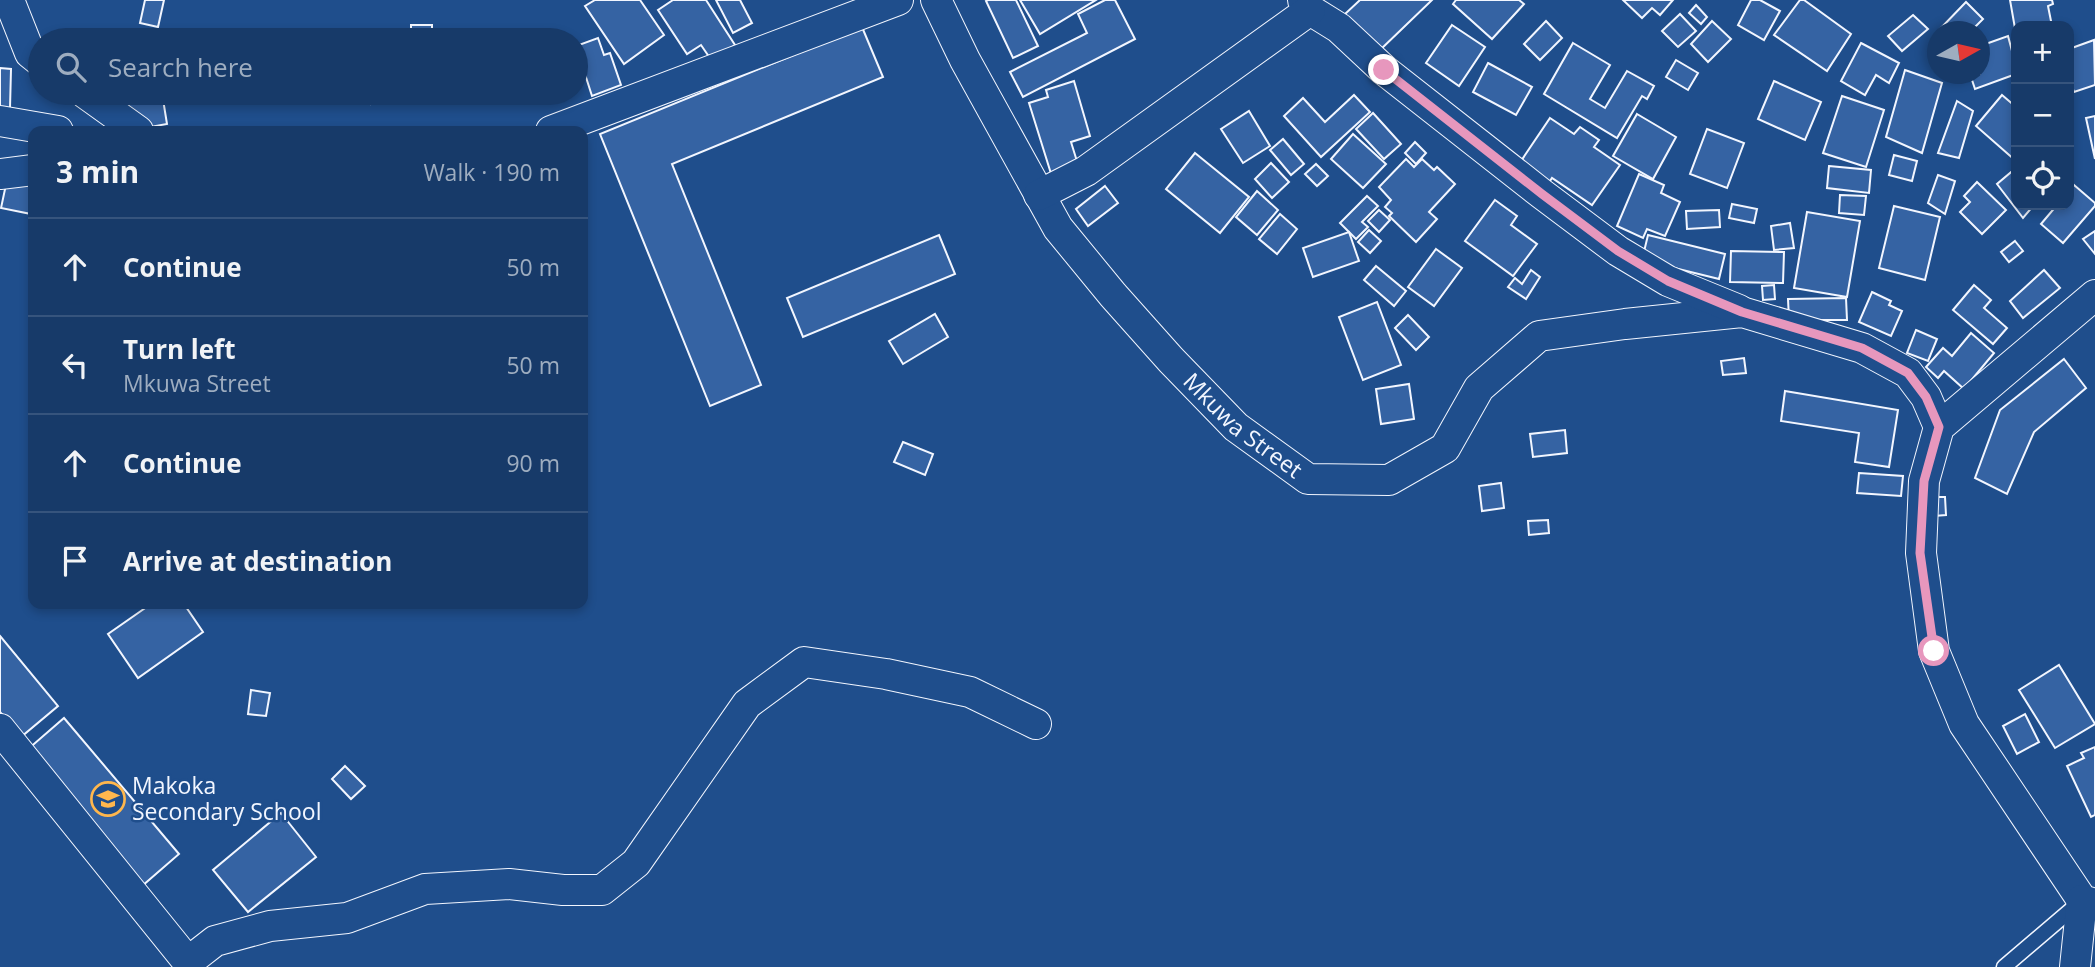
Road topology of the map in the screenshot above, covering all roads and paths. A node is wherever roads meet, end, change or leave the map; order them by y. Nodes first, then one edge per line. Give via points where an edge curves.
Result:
1 (9, 0) edge
2 (898, 0) edge
3 (936, 0) edge
4 (1306, 5) edge
5 (28, 48) edge
6 (102, 105) edge
7 (0, 121) edge
8 (29, 126) edge
9 (131, 126) edge
10 (564, 126) edge
11 (28, 171) edge
12 (0, 174) edge
13 (1039, 195) junction
14 (2095, 295) edge
15 (1742, 312) junction
16 (1939, 427) junction
17 (1036, 724) dead end
18 (0, 729) edge
19 (2089, 902) edge
20 (188, 965) edge
21 (2004, 967) edge
22 (2075, 967) edge

1 - 5 street
2 - 10 street
3 - 13 street, Mkuwa Street
4 - 13 street via 1086,171
4 - 15 street via 1618,251 1668,281
6 - 9 street
7 - 8 street
11 - 12 street
13 - 15 street, Mkuwa Street via 1058,228 1171,360 1236,427 1308,479 1389,480 1445,448 1479,388 1539,336
14 - 16 street
15 - 16 street, Mkuwa Street via 1862,348 1908,373 1926,397
16 - 19 street via 1924,481 1920,553 1934,651 1964,724
17 - 20 street via 970,692 804,662 747,704 636,863 602,890 509,884 425,889 347,918 270,926 215,941
18 - 20 street
19 - 21 lane
19 - 22 street

